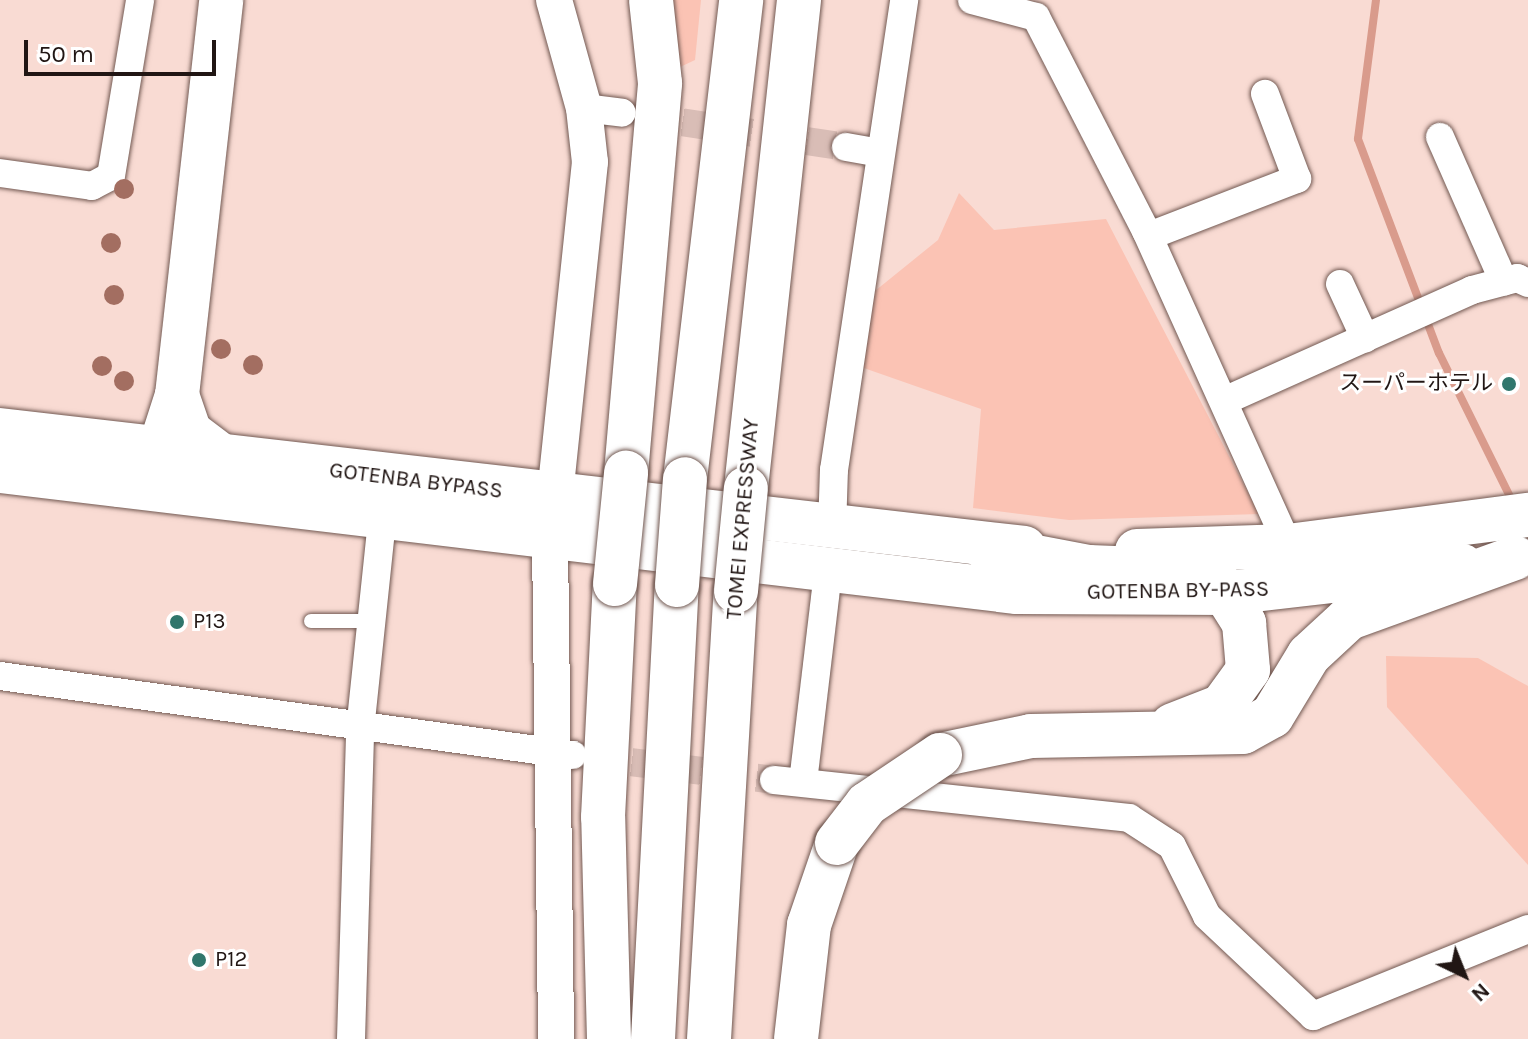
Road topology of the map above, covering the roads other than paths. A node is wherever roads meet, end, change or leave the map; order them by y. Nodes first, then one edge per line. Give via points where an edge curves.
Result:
1 (140, 0) edge
2 (221, 0) edge
3 (554, 0) edge
4 (651, 0) edge
5 (741, 0) edge
6 (799, 0) edge
7 (828, 0) edge
8 (904, 0) edge
9 (972, 0) edge
10 (1265, 94) dead end
11 (584, 108) junction
12 (622, 113) tunnel mouth
13 (1440, 137) dead end
14 (846, 147) tunnel mouth
15 (880, 153) junction
16 (0, 173) edge
17 (1149, 236) junction
18 (1516, 282) edge
19 (1340, 284) dead end
20 (764, 293) junction
21 (1365, 338) junction
22 (177, 395) junction
23 (1224, 401) junction
24 (0, 430) edge
25 (160, 448) junction
26 (223, 457) junction
27 (0, 471) edge
28 (120, 485) junction
29 (552, 496) junction
30 (382, 521) junction
31 (1516, 537) edge
32 (550, 540) junction
33 (1288, 546) junction
34 (984, 547) junction
35 (830, 550) junction
36 (1228, 593) junction
37 (311, 621) dead end
38 (371, 621) junction
39 (0, 676) edge
40 (360, 730) junction
41 (1113, 734) junction
42 (562, 754) junction
43 (774, 780) tunnel mouth
44 (803, 782) junction
45 (1528, 929) edge
46 (1312, 1028) edge
47 (351, 1039) edge
48 (556, 1039) edge
49 (609, 1039) edge
50 (653, 1039) edge
51 (709, 1039) edge
52 (796, 1039) edge

1 - 16 street via 111,176 92,186
2 - 22 highway
3 - 11 street
4 - 49 highway, bridge via 660,83 615,584 603,817
5 - 50 highway, bridge via 685,479
6 - 20 highway, TOMEI EXPRESSWAY
7 - 20 highway via 795,242
8 - 15 street
9 - 17 street via 1036,17
10 - 17 street via 1297,179
11 - 12 street
11 - 29 street via 588,219
13 - 18 street
14 - 15 street
15 - 35 street
17 - 23 street
18 - 21 street
19 - 21 street
20 - 51 highway, TOMEI EXPRESSWAY, bridge via 736,591
21 - 23 street
22 - 25 highway
22 - 26 highway via 190,432
23 - 33 street
24 - 25 highway, GOTENBA BYPASS
25 - 26 highway, GOTENBA BYPASS
25 - 28 highway
26 - 29 highway, GOTENBA BYPASS
27 - 28 highway, GOTENBA BYPASS
28 - 30 highway, GOTENBA BYPASS
29 - 32 street
29 - 35 highway, GOTENBA BYPASS
30 - 32 highway, GOTENBA BYPASS
30 - 38 street
31 - 33 highway, GOTENBA BY-PASS
31 - 36 highway, GOTENBA BY-PASS
31 - 41 highway via 1349,618 1320,642 1283,703 1258,725 1227,734
32 - 35 highway, GOTENBA BYPASS
32 - 42 street
33 - 34 highway, GOTENBA BY-PASS
34 - 35 highway, GOTENBA BY-PASS
34 - 36 highway via 1089,567 1191,571
35 - 36 highway, GOTENBA BY-PASS via 1017,592
35 - 44 street
36 - 41 highway via 1251,653 1234,697 1196,720
37 - 38 lane
38 - 40 street
39 - 40 street
40 - 42 street
40 - 47 street
41 - 52 highway, bridge via 999,739 940,755 867,804 837,843 809,925
42 - 48 street
43 - 44 street
44 - 46 street via 1129,818 1156,830 1172,846 1207,916
45 - 46 street

